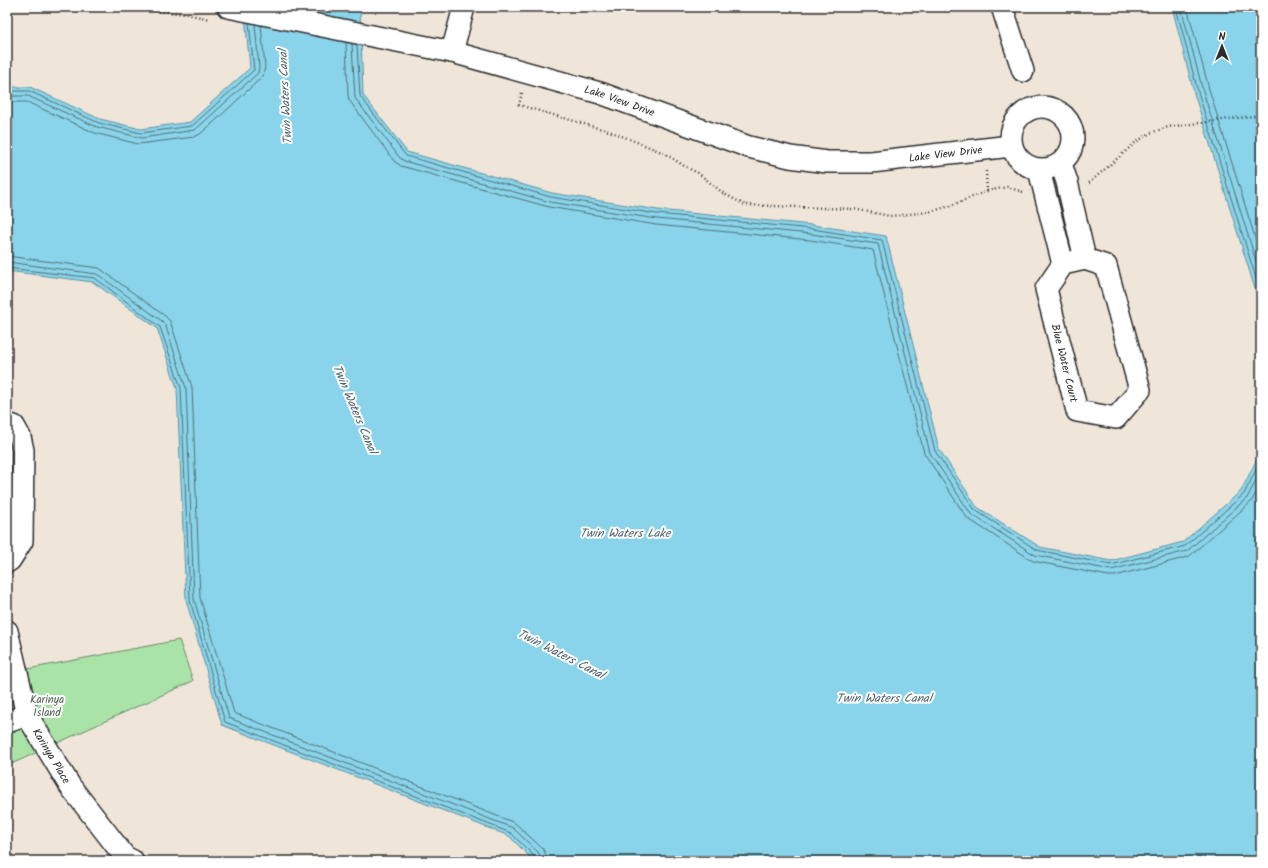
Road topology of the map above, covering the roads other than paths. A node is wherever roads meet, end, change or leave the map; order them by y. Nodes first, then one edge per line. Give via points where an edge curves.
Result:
1 (228, 7) edge
2 (464, 7) edge
3 (1002, 7) edge
4 (452, 52) junction
5 (1023, 71) dead end
6 (1012, 146) junction
7 (1061, 164) junction
8 (1039, 170) junction
9 (1085, 259) junction
10 (1063, 264) junction
11 (7, 424) edge
12 (7, 562) edge
13 (7, 631) edge
14 (27, 715) junction
15 (7, 722) edge
16 (133, 861) edge

1 - 4 street, Lake View Drive
2 - 4 street
3 - 5 street
4 - 6 street, Lake View Drive via 600,93 750,148 790,157 827,162 871,162
6 - 7 street via 1013,126 1019,117 1027,110 1048,107 1066,117 1072,126 1073,147
6 - 8 street via 1015,155 1022,162
7 - 8 street via 1047,170
7 - 9 street
8 - 10 street
9 - 10 street
9 - 10 street, Blue Water Court via 1106,266 1140,390 1116,418 1077,411 1046,289
11 - 12 street via 14,426 24,450 22,541
13 - 14 street, Karinya Place
14 - 15 street
14 - 16 street, Karinya Place via 70,786 125,857

